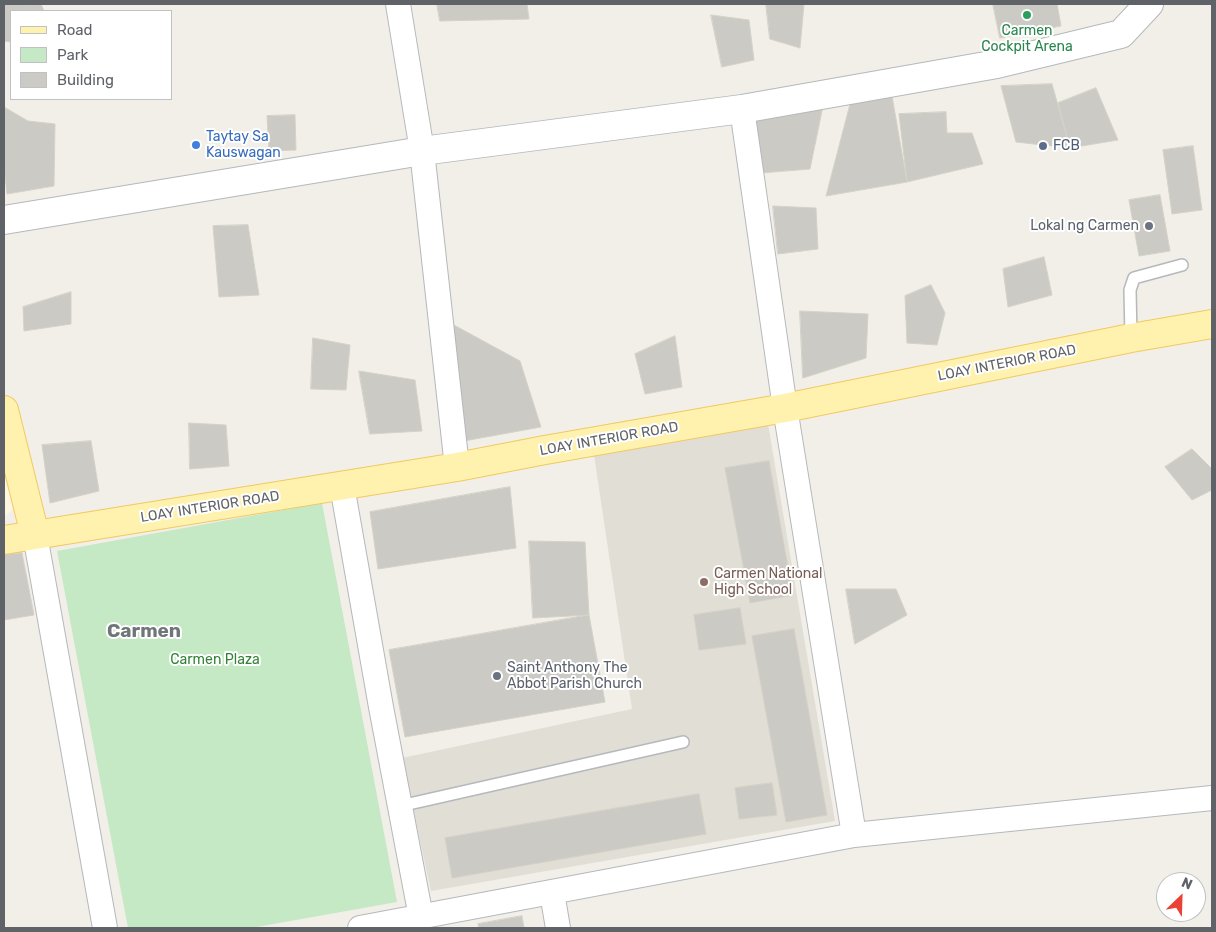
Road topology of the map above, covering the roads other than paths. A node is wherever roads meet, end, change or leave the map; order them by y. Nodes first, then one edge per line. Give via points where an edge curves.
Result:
1 (398, 4) edge
2 (1149, 4) edge
3 (742, 108) junction
4 (422, 151) junction
5 (4, 220) edge
6 (1182, 265) dead end
7 (1212, 324) edge
8 (1131, 338) junction
9 (785, 408) junction
10 (4, 410) edge
11 (457, 467) junction
12 (342, 486) junction
13 (35, 535) junction
14 (4, 540) edge
15 (683, 742) dead end
16 (1212, 798) edge
17 (400, 806) junction
18 (854, 835) junction
19 (552, 893) junction
20 (421, 917) junction
21 (105, 928) edge
22 (360, 928) edge
23 (558, 928) edge

1 - 4 street
2 - 3 street via 1121,34 997,64
3 - 4 street
3 - 9 street
4 - 5 street
4 - 11 street
6 - 8 lane via 1134,278 1130,290
7 - 8 main road, LOAY INTERIOR ROAD
8 - 9 main road, LOAY INTERIOR ROAD
9 - 11 main road, LOAY INTERIOR ROAD
9 - 18 street
10 - 13 main road
11 - 12 main road, LOAY INTERIOR ROAD
12 - 13 main road, LOAY INTERIOR ROAD
12 - 17 street
13 - 14 main road, LOAY INTERIOR ROAD
13 - 21 street
15 - 17 lane
16 - 18 street
17 - 20 street
18 - 19 street
19 - 20 street
19 - 23 street
20 - 22 street

